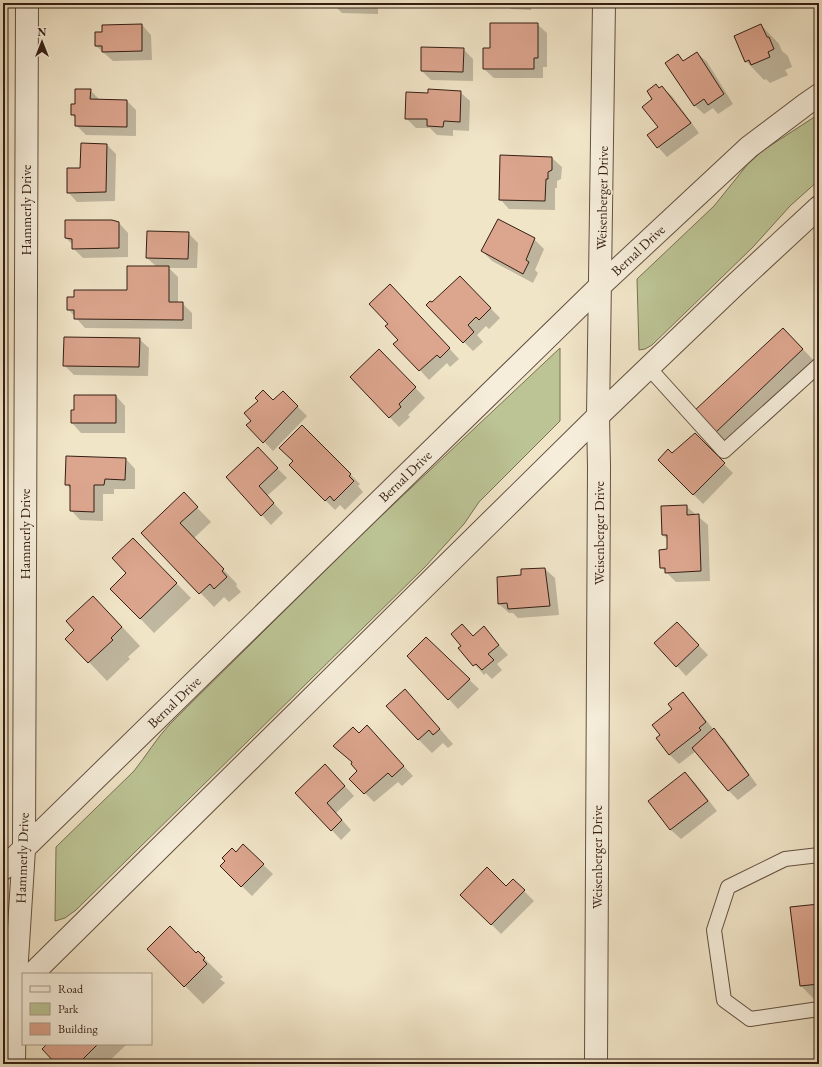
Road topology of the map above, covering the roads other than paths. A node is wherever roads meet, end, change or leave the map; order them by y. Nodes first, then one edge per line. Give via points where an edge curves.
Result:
1 (27, 3) edge
2 (604, 3) edge
3 (819, 95) edge
4 (819, 207) edge
5 (601, 285) junction
6 (819, 365) edge
7 (649, 368) junction
8 (598, 416) junction
9 (24, 849) junction
10 (819, 855) edge
11 (3, 869) edge
12 (33, 973) edge
13 (14, 992) edge
14 (819, 1009) edge
15 (14, 1064) edge
16 (596, 1064) edge

1 - 9 street, Hammerly Drive
2 - 5 street, Weisenberger Drive
3 - 5 street, Bernal Drive via 749,147
4 - 7 street
5 - 8 street, Weisenberger Drive
5 - 9 street, Bernal Drive
6 - 7 lane via 724,451
7 - 8 street
8 - 12 street
8 - 16 street, Weisenberger Drive
9 - 11 street, Bernal Drive
9 - 13 street, Hammerly Drive
10 - 14 lane via 785,859 728,887 714,930 724,1000 750,1019
13 - 15 street, Hammerly Drive

